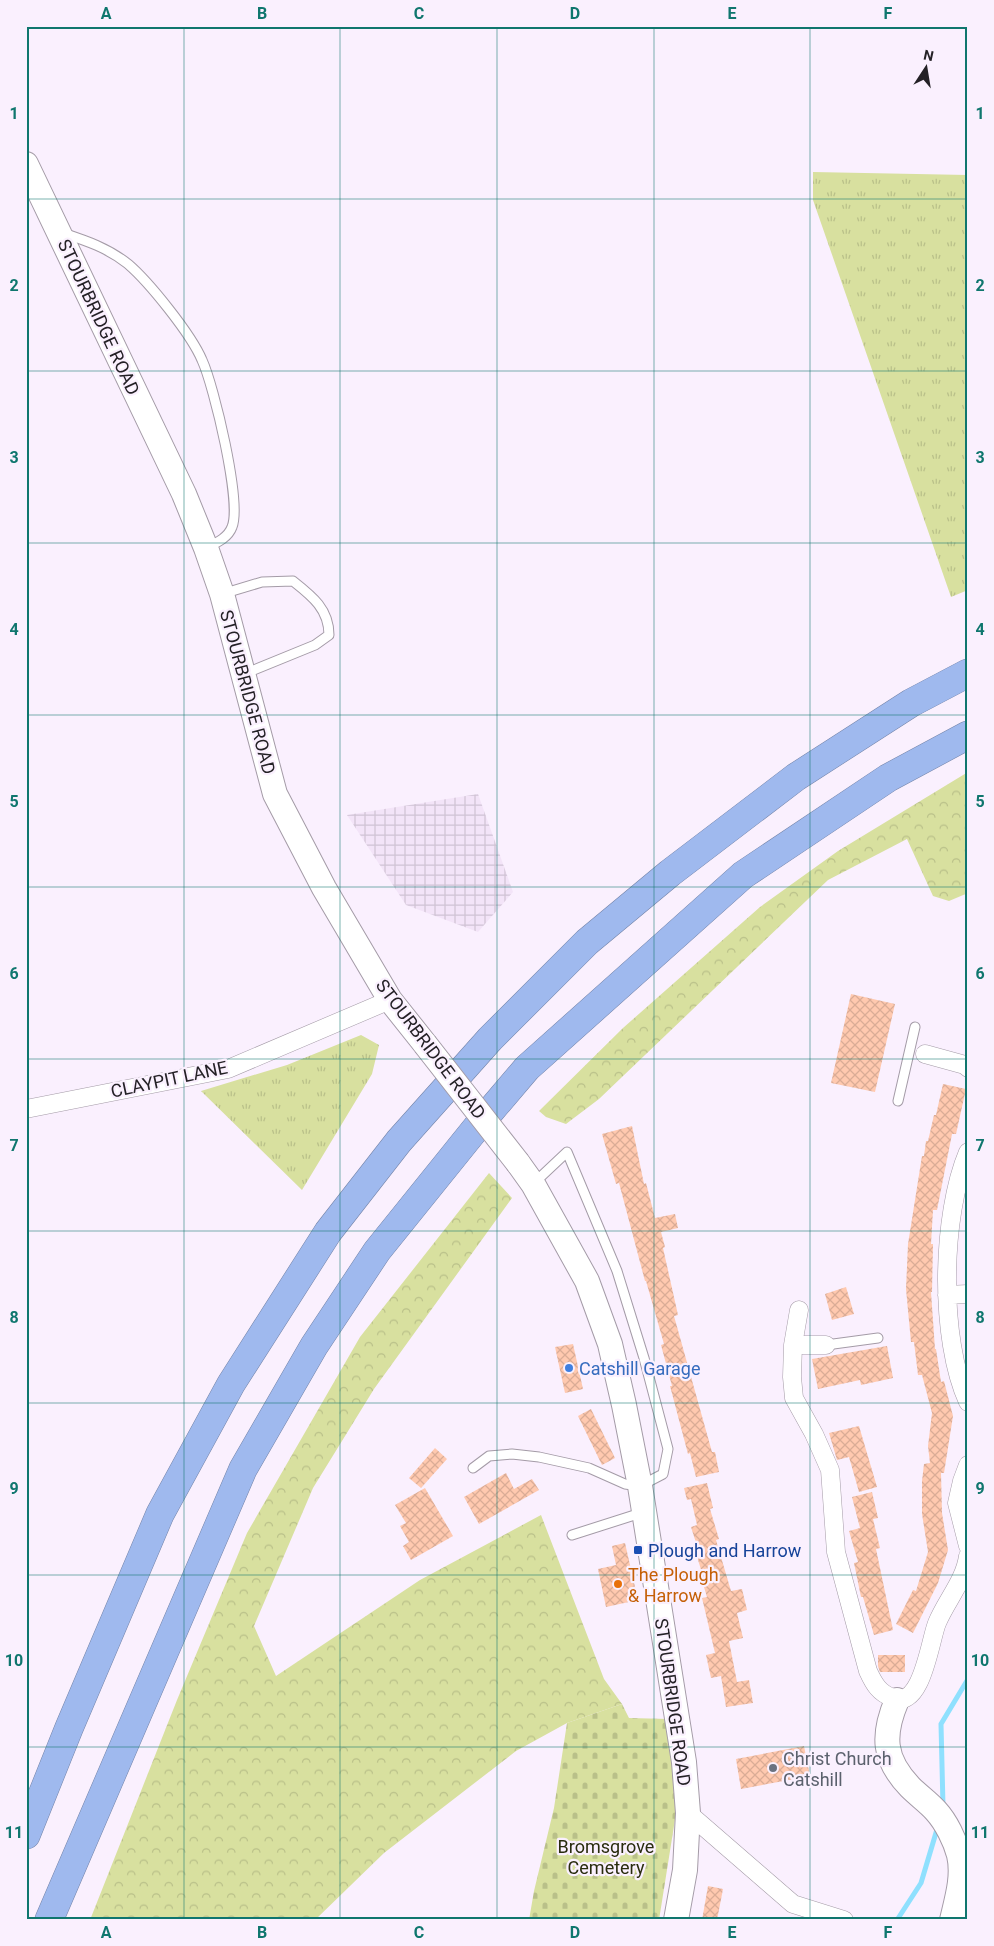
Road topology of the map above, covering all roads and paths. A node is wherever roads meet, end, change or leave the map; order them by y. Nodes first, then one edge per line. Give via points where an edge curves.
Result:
1 (26, 164) edge
2 (58, 231) junction
3 (206, 548) junction
4 (222, 594) junction
5 (968, 673) edge
6 (242, 675) junction
7 (968, 735) edge
8 (390, 1000) junction
9 (915, 1027) dead end
10 (917, 1052) junction
11 (967, 1063) edge
12 (898, 1101) dead end
13 (26, 1109) edge
14 (968, 1152) edge
15 (533, 1184) junction
16 (968, 1294) edge
17 (947, 1295) junction
18 (799, 1310) dead end
19 (878, 1338) dead end
20 (793, 1345) junction
21 (826, 1345) joint
22 (968, 1402) edge
23 (968, 1465) edge
24 (473, 1468) dead end
25 (640, 1486) junction
26 (644, 1512) junction
27 (572, 1535) dead end
28 (968, 1546) edge
29 (968, 1556) edge
30 (897, 1700) junction
31 (688, 1812) junction
32 (26, 1836) edge
33 (49, 1920) edge
34 (676, 1920) edge
35 (844, 1920) edge
36 (952, 1920) edge

1 - 2 main road, STOURBRIDGE ROAD
2 - 3 main road, STOURBRIDGE ROAD via 184,494
2 - 3 lane via 103,247 129,265 170,311 202,359 218,408 234,504 233,526 228,534
3 - 4 main road, STOURBRIDGE ROAD
4 - 6 main road, STOURBRIDGE ROAD
4 - 6 lane via 262,582 294,582 325,611 329,624 329,634 315,645
5 - 32 highway via 911,703 796,776 663,879 580,948 490,1039 399,1141 328,1232 231,1384 160,1514
6 - 8 main road, STOURBRIDGE ROAD via 275,794 324,888
7 - 33 highway via 888,778 743,875 527,1068 377,1251 314,1346 243,1469
8 - 13 street, CLAYPIT LANE via 228,1069
8 - 15 main road, STOURBRIDGE ROAD, bridge
9 - 10 lane
10 - 11 street
10 - 12 lane
14 - 17 street via 956,1188
15 - 25 main road, STOURBRIDGE ROAD via 587,1281 610,1344
15 - 25 lane via 567,1152 617,1271 668,1448 663,1474
16 - 17 street
17 - 22 street via 954,1363
18 - 20 street
19 - 21 lane
20 - 21 street
20 - 30 street via 794,1398 830,1470 836,1552 868,1671 884,1695
23 - 28 street via 957,1503
24 - 25 lane via 489,1456 512,1454 575,1464 625,1484
25 - 26 main road, STOURBRIDGE ROAD
26 - 27 lane
26 - 31 main road, STOURBRIDGE ROAD via 684,1762
29 - 30 street via 964,1572 934,1631 922,1677 907,1697
30 - 36 main road via 889,1726 889,1759 897,1772 937,1812 954,1840 959,1857 960,1880
31 - 34 main road, STOURBRIDGE ROAD via 685,1870
31 - 35 street via 793,1904

